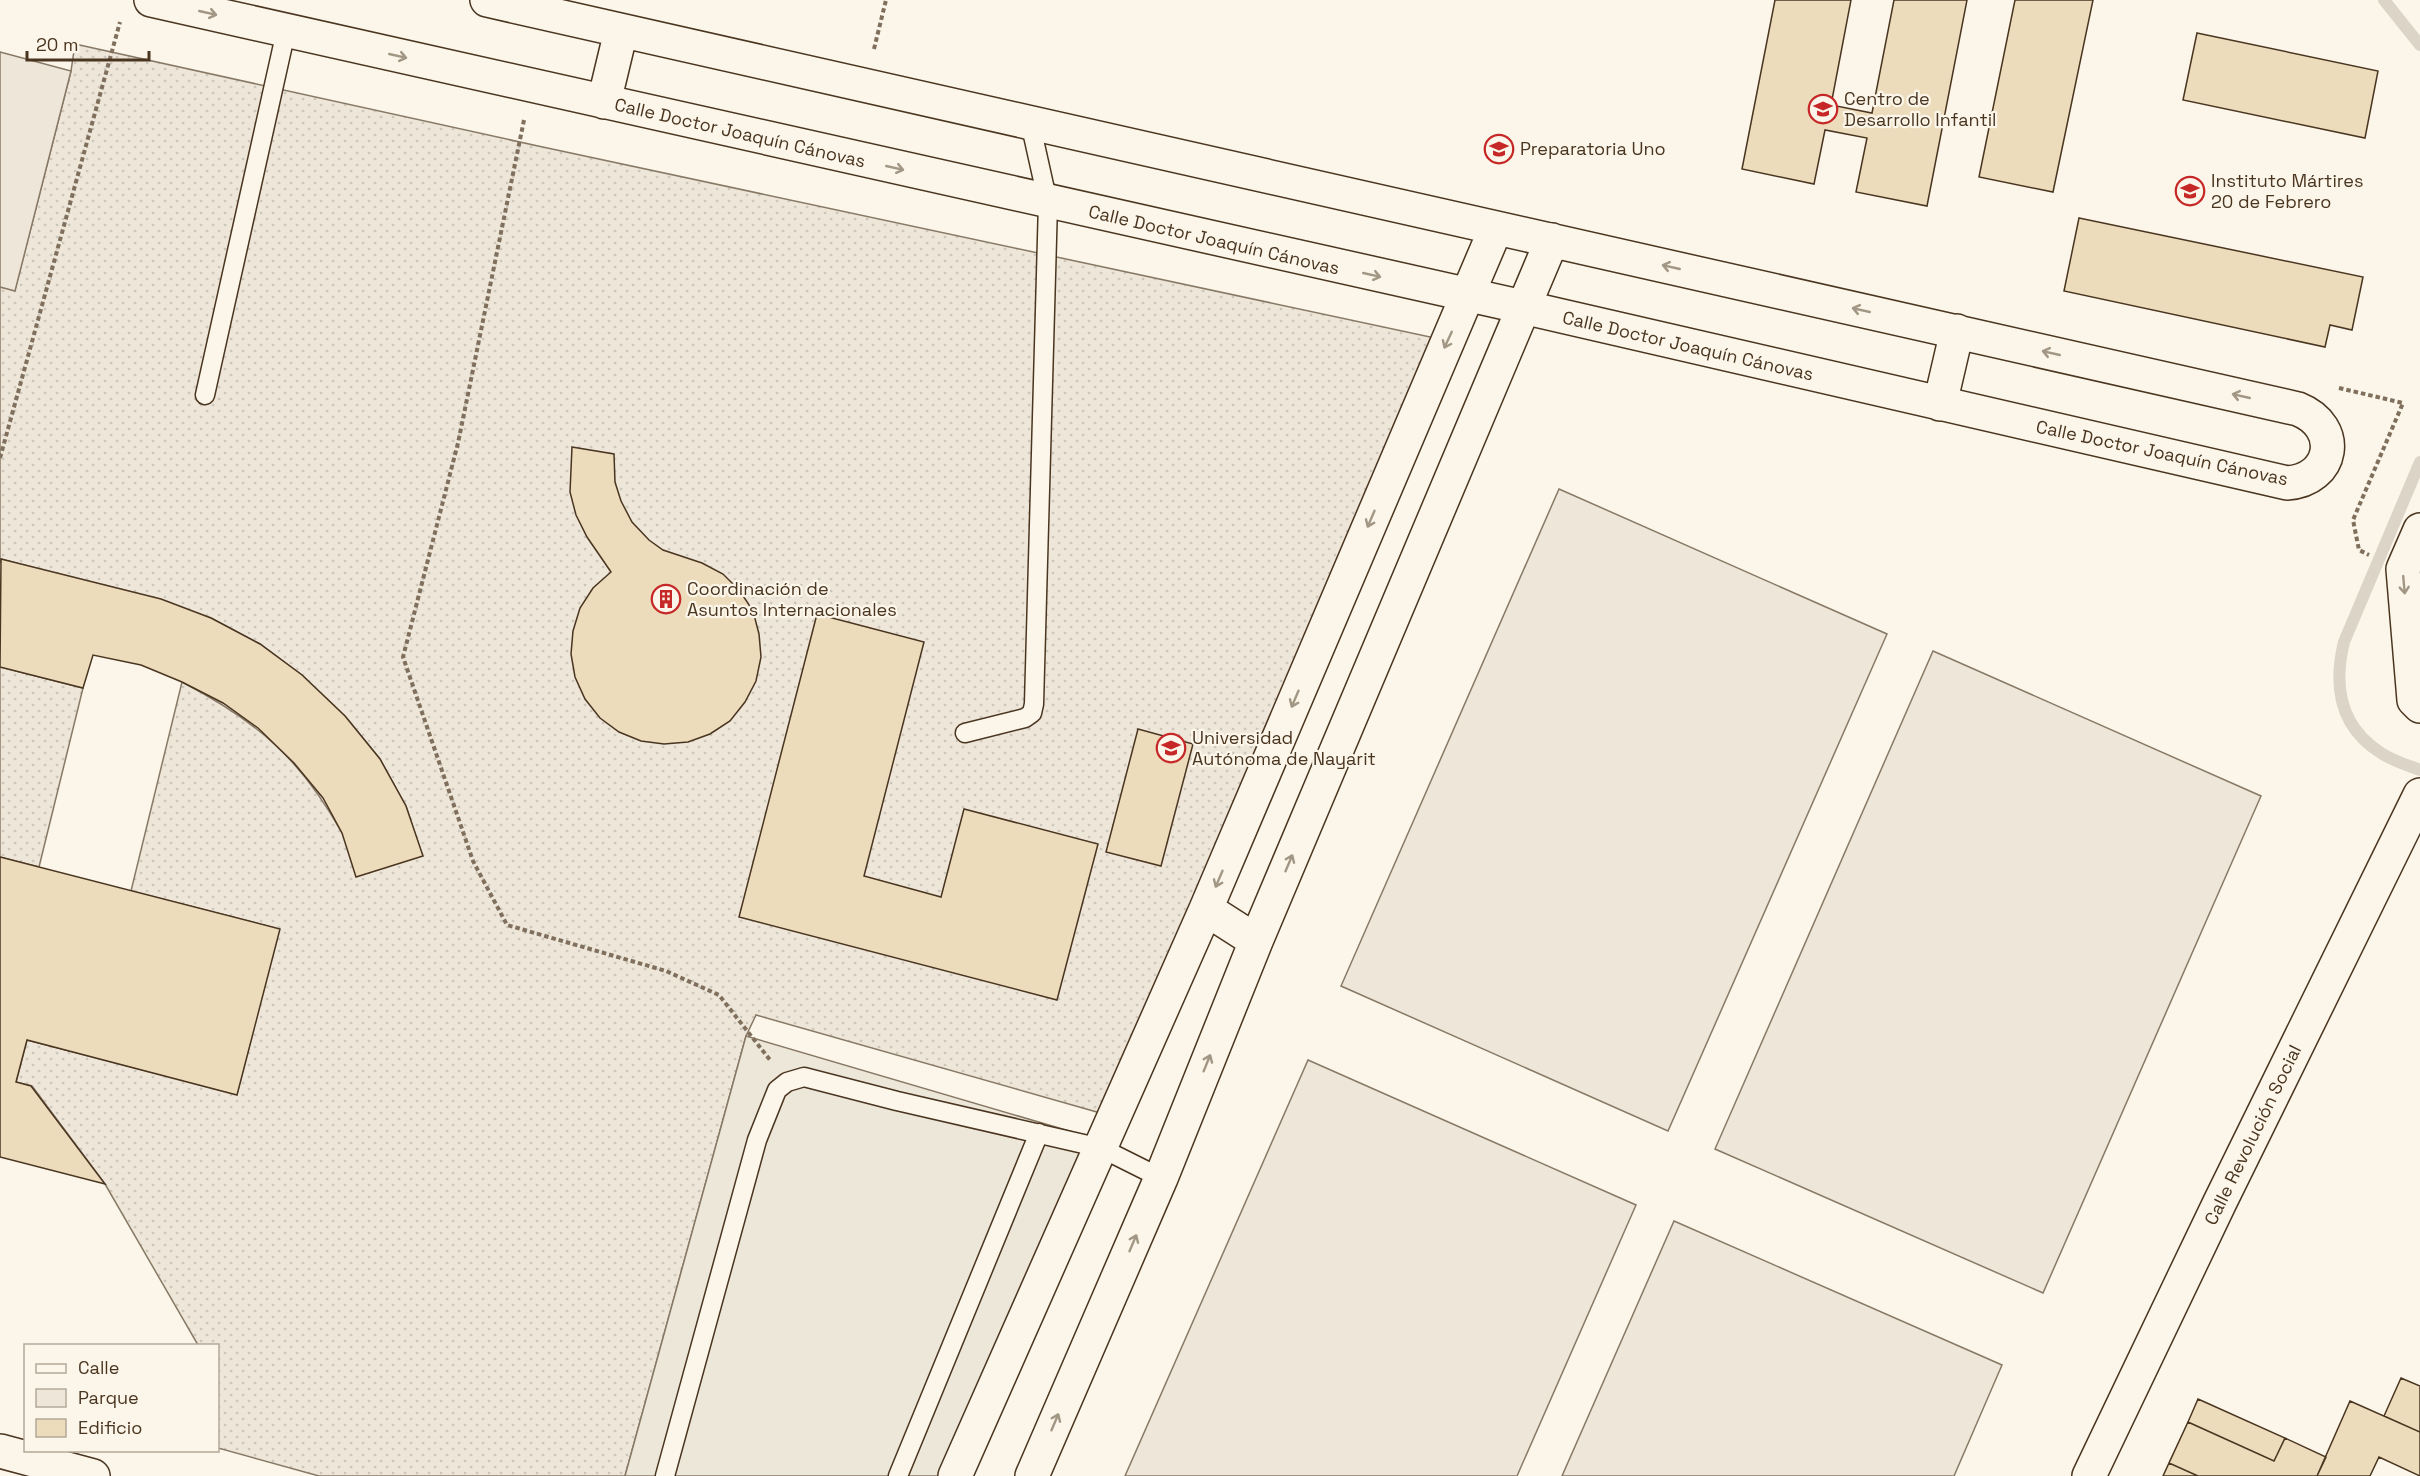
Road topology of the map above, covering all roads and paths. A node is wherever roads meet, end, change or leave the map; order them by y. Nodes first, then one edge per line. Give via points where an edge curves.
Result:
1 (487, 0) edge
2 (885, 0) edge
3 (137, 6) edge
4 (286, 31) junction
5 (621, 31) junction
6 (873, 55) dead end
7 (530, 87) junction
8 (604, 102) junction
9 (1030, 122) junction
10 (1048, 203) junction
11 (1496, 228) junction
12 (1552, 240) junction
13 (1468, 296) junction
14 (1523, 308) junction
15 (1957, 331) junction
16 (205, 395) dead end
17 (1940, 404) junction
18 (0, 458) edge
19 (2420, 530) edge
20 (2420, 706) edge
21 (965, 733) dead end
22 (2419, 797) edge
23 (1206, 909) junction
24 (1256, 941) junction
25 (787, 1082) junction
26 (1039, 1133) junction
27 (1101, 1148) junction
28 (1161, 1178) junction
29 (0, 1451) edge
30 (93, 1476) edge
31 (665, 1476) edge
32 (898, 1476) edge
33 (955, 1476) edge
34 (1032, 1476) edge
35 (2089, 1476) edge

1 - 5 street, Calle Doctor Joaquín Cánovas
2 - 6 path
3 -> 4 street, Calle Doctor Joaquín Cánovas
3 - 18 path
4 -> 7 street, Calle Doctor Joaquín Cánovas
4 - 16 lane
5 - 8 street
5 - 9 street, Calle Doctor Joaquín Cánovas
7 - 8 street, Calle Doctor Joaquín Cánovas
7 - 25 path via 458,443 404,657 473,861 507,926 666,971 719,995
8 -> 10 street, Calle Doctor Joaquín Cánovas
9 - 10 lane
9 - 11 street, Calle Doctor Joaquín Cánovas
10 -> 13 street, Calle Doctor Joaquín Cánovas
10 - 21 lane via 1034,704 1032,713 1025,718
11 - 12 street, Calle Doctor Joaquín Cánovas
11 - 13 street
12 - 14 street
15 -> 12 street, Calle Doctor Joaquín Cánovas
13 - 14 street, Calle Doctor Joaquín Cánovas
13 -> 23 street
14 - 17 street, Calle Doctor Joaquín Cánovas
24 -> 14 street
15 - 17 street
17 -> 15 street, Calle Doctor Joaquín Cánovas via 2287,483 2311,477 2326,458 2328,445 2322,428 2310,413
19 -> 20 street via 2403,569 2414,700
22 - 35 street, Calle Revolución Social
23 - 24 street
23 - 27 street
28 -> 24 street
25 - 26 lane via 804,1077
25 - 31 lane via 777,1090 757,1140
26 - 27 lane
26 - 32 lane
27 - 28 lane
27 - 33 street
34 -> 28 street
29 - 30 street

